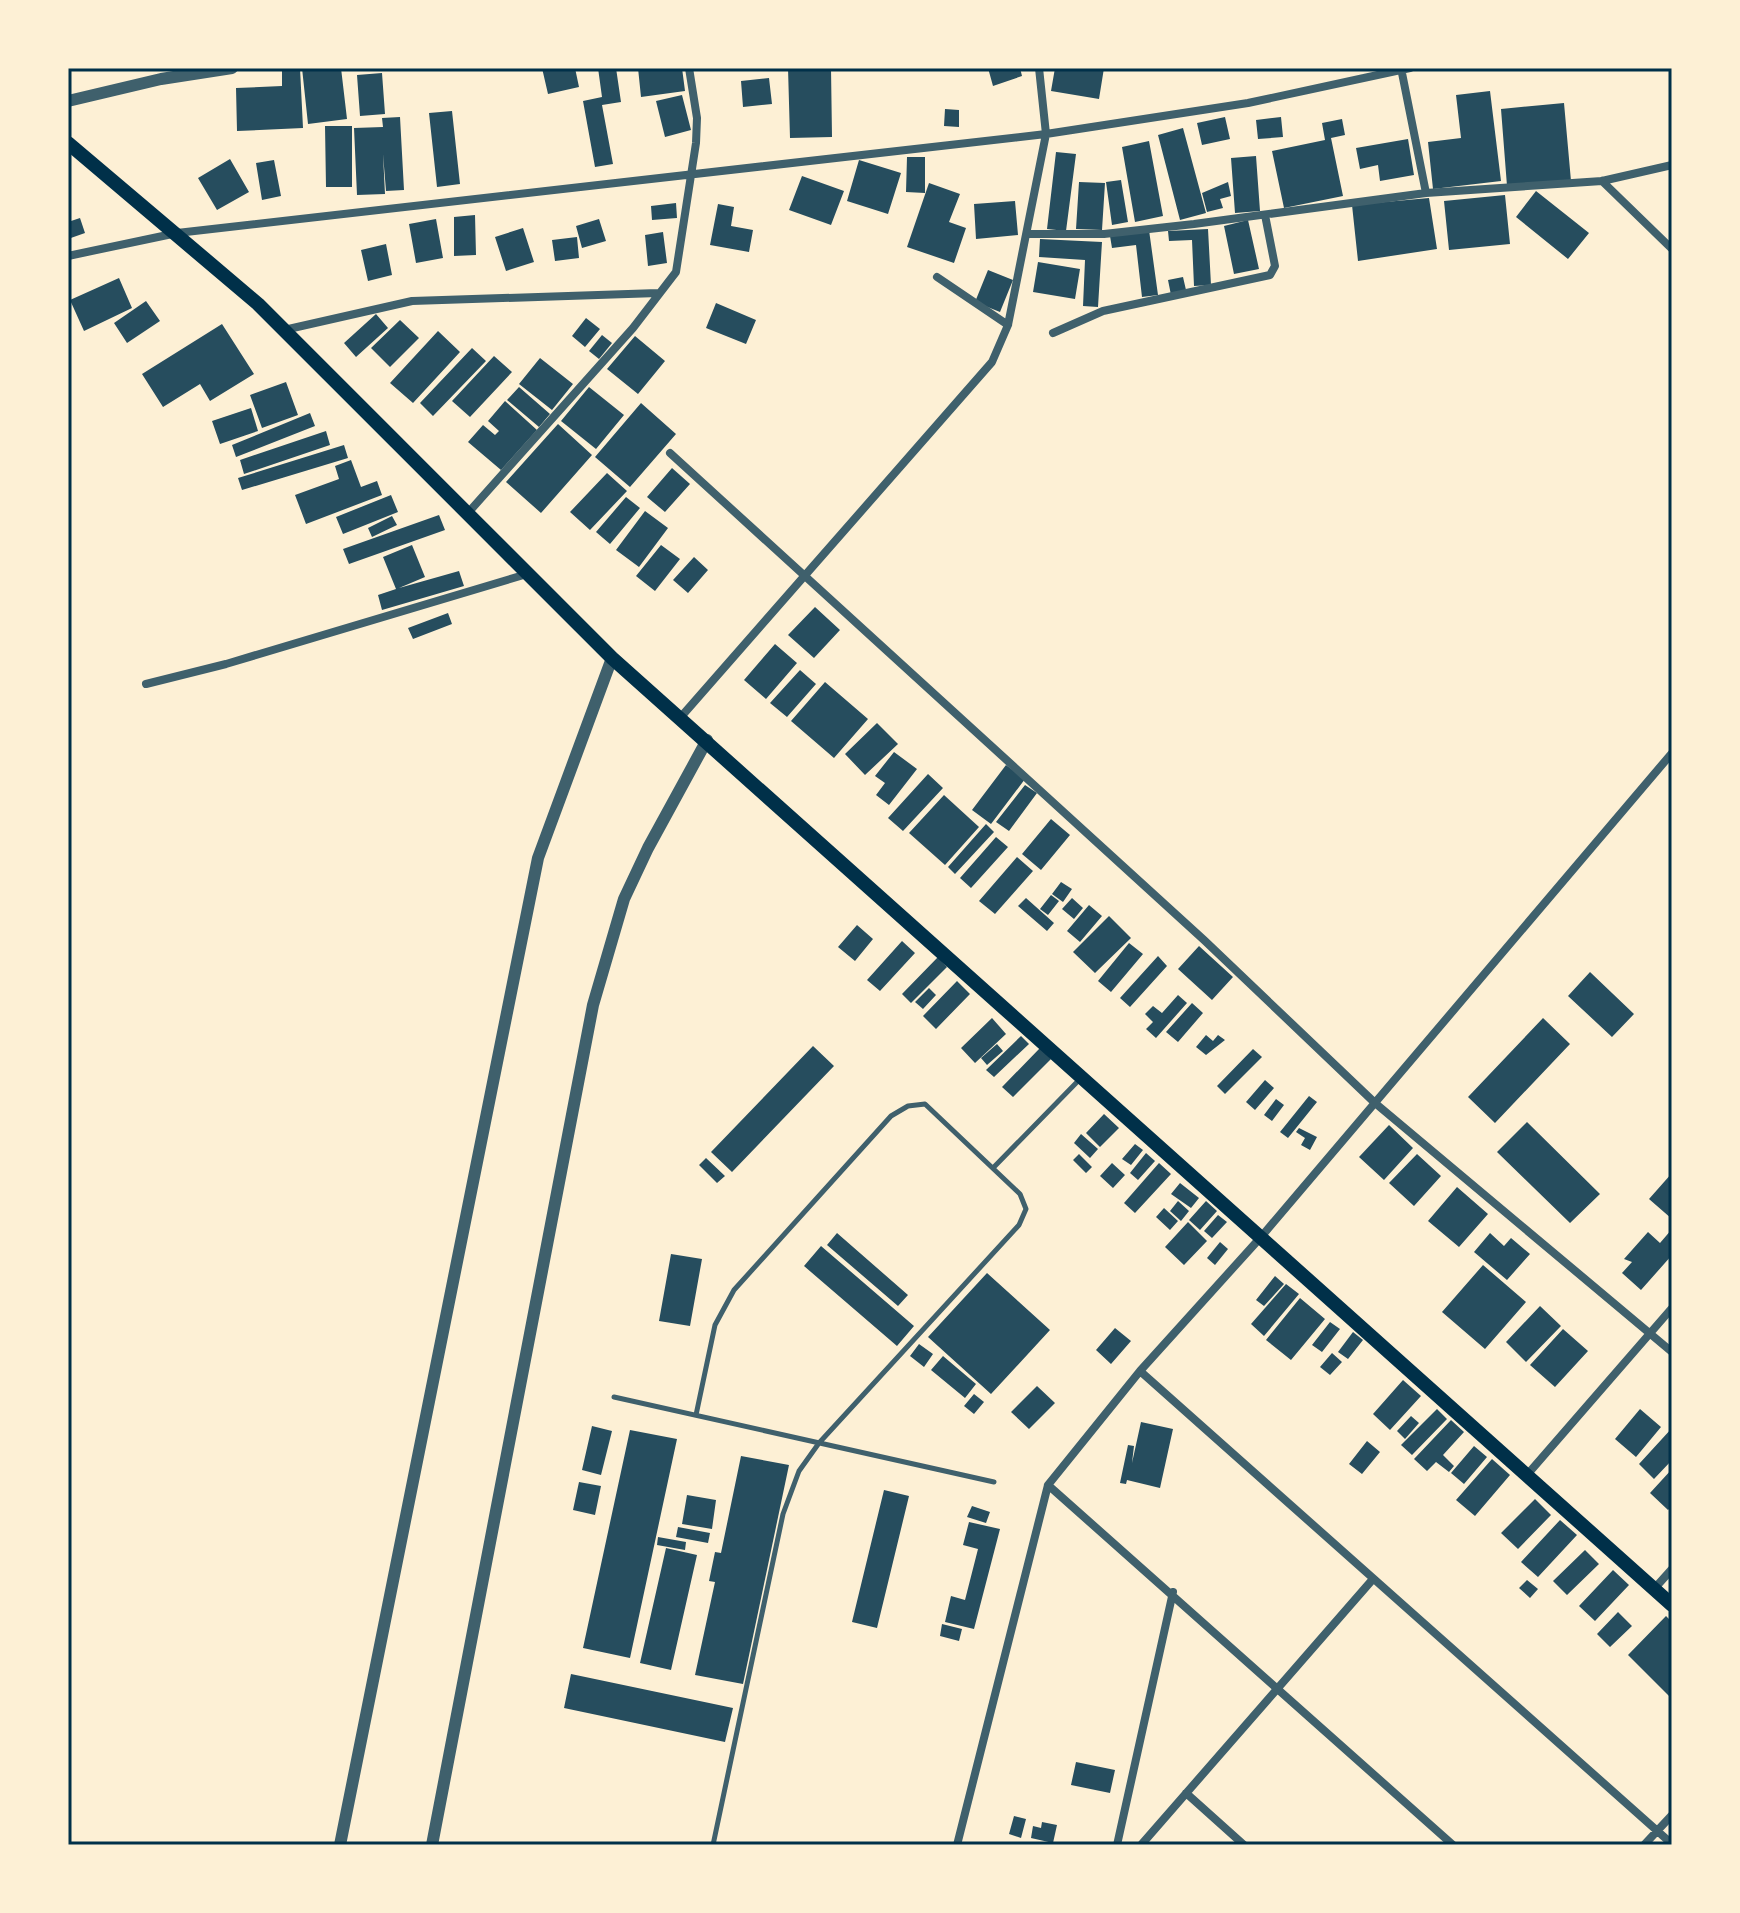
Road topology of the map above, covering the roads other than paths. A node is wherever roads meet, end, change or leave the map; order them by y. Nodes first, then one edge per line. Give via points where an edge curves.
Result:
1 (232, 68) edge
2 (689, 68) edge
3 (1039, 68) edge
4 (1404, 68) edge
5 (160, 74) edge
6 (68, 101) edge
7 (1046, 134) junction
8 (68, 143) edge
9 (1672, 165) edge
10 (689, 175) junction
11 (1602, 181) junction
12 (1426, 193) junction
13 (1265, 215) junction
14 (177, 233) junction
15 (1028, 234) junction
16 (1672, 249) edge
17 (68, 256) edge
18 (937, 277) dead end
19 (658, 293) junction
20 (1008, 325) junction
21 (284, 330) junction
22 (1053, 333) dead end
23 (670, 453) dead end
24 (467, 514) junction
25 (527, 574) junction
26 (805, 574) junction
27 (612, 658) junction
28 (146, 684) dead end
29 (680, 718) junction
30 (707, 740) junction
31 (1672, 753) edge
32 (1082, 1077) junction
33 (1375, 1103) junction
34 (993, 1168) junction
35 (1261, 1237) junction
36 (1672, 1308) edge
37 (1650, 1333) junction
38 (1672, 1352) edge
39 (1140, 1371) junction
40 (614, 1397) dead end
41 (696, 1415) junction
42 (819, 1443) junction
43 (1527, 1475) junction
44 (994, 1482) dead end
45 (1048, 1485) junction
46 (1672, 1569) edge
47 (1373, 1579) junction
48 (1654, 1589) junction
49 (1173, 1592) junction
50 (1672, 1605) edge
51 (1276, 1689) junction
52 (1186, 1793) junction
53 (1672, 1815) edge
54 (1657, 1831) junction
55 (1672, 1844) edge
56 (340, 1845) edge
57 (432, 1845) edge
58 (713, 1845) edge
59 (957, 1845) edge
60 (1117, 1845) edge
61 (1141, 1845) edge
62 (1244, 1845) edge
63 (1453, 1845) edge
64 (1644, 1845) edge

1 - 5 street
2 - 10 street via 697,118
3 - 7 street
4 - 7 street via 1248,103
4 - 12 street
5 - 6 street
7 - 10 street
7 - 15 street
8 - 14 main road
9 - 11 street
10 - 14 street
10 - 19 street via 679,264
11 - 12 street
11 - 16 street
12 - 13 street
13 - 15 street via 1104,234
13 - 22 street via 1275,262 1270,275 1103,311
14 - 17 street
14 - 21 main road
15 - 20 street
18 - 20 street
19 - 21 street via 412,301
19 - 24 street
20 - 26 street via 992,362
21 - 24 main road
23 - 26 street
24 - 25 main road
25 - 27 main road
25 - 28 street
26 - 29 street
26 - 33 street via 1215,949
27 - 29 main road
27 - 56 street via 538,858
29 - 30 main road
30 - 32 main road
30 - 57 street via 624,899 593,1005
31 - 33 street
32 - 34 lane
32 - 35 main road
33 - 35 street
33 - 37 street
34 - 41 lane via 925,1104 891,1116 734,1290 715,1325
34 - 42 lane via 1020,1194 1026,1209 1019,1225
35 - 39 street
35 - 43 main road
36 - 37 street
37 - 38 street
37 - 43 street
39 - 45 street
39 - 47 street
40 - 41 lane
41 - 42 lane
42 - 44 lane
42 - 58 lane via 799,1471 783,1514
43 - 48 main road
45 - 49 street
45 - 59 street
46 - 48 street
47 - 51 street
47 - 54 street
48 - 50 main road
49 - 51 street
49 - 60 street
51 - 52 street
51 - 63 street
52 - 61 street
52 - 62 street
53 - 54 street
54 - 55 street
54 - 64 street

